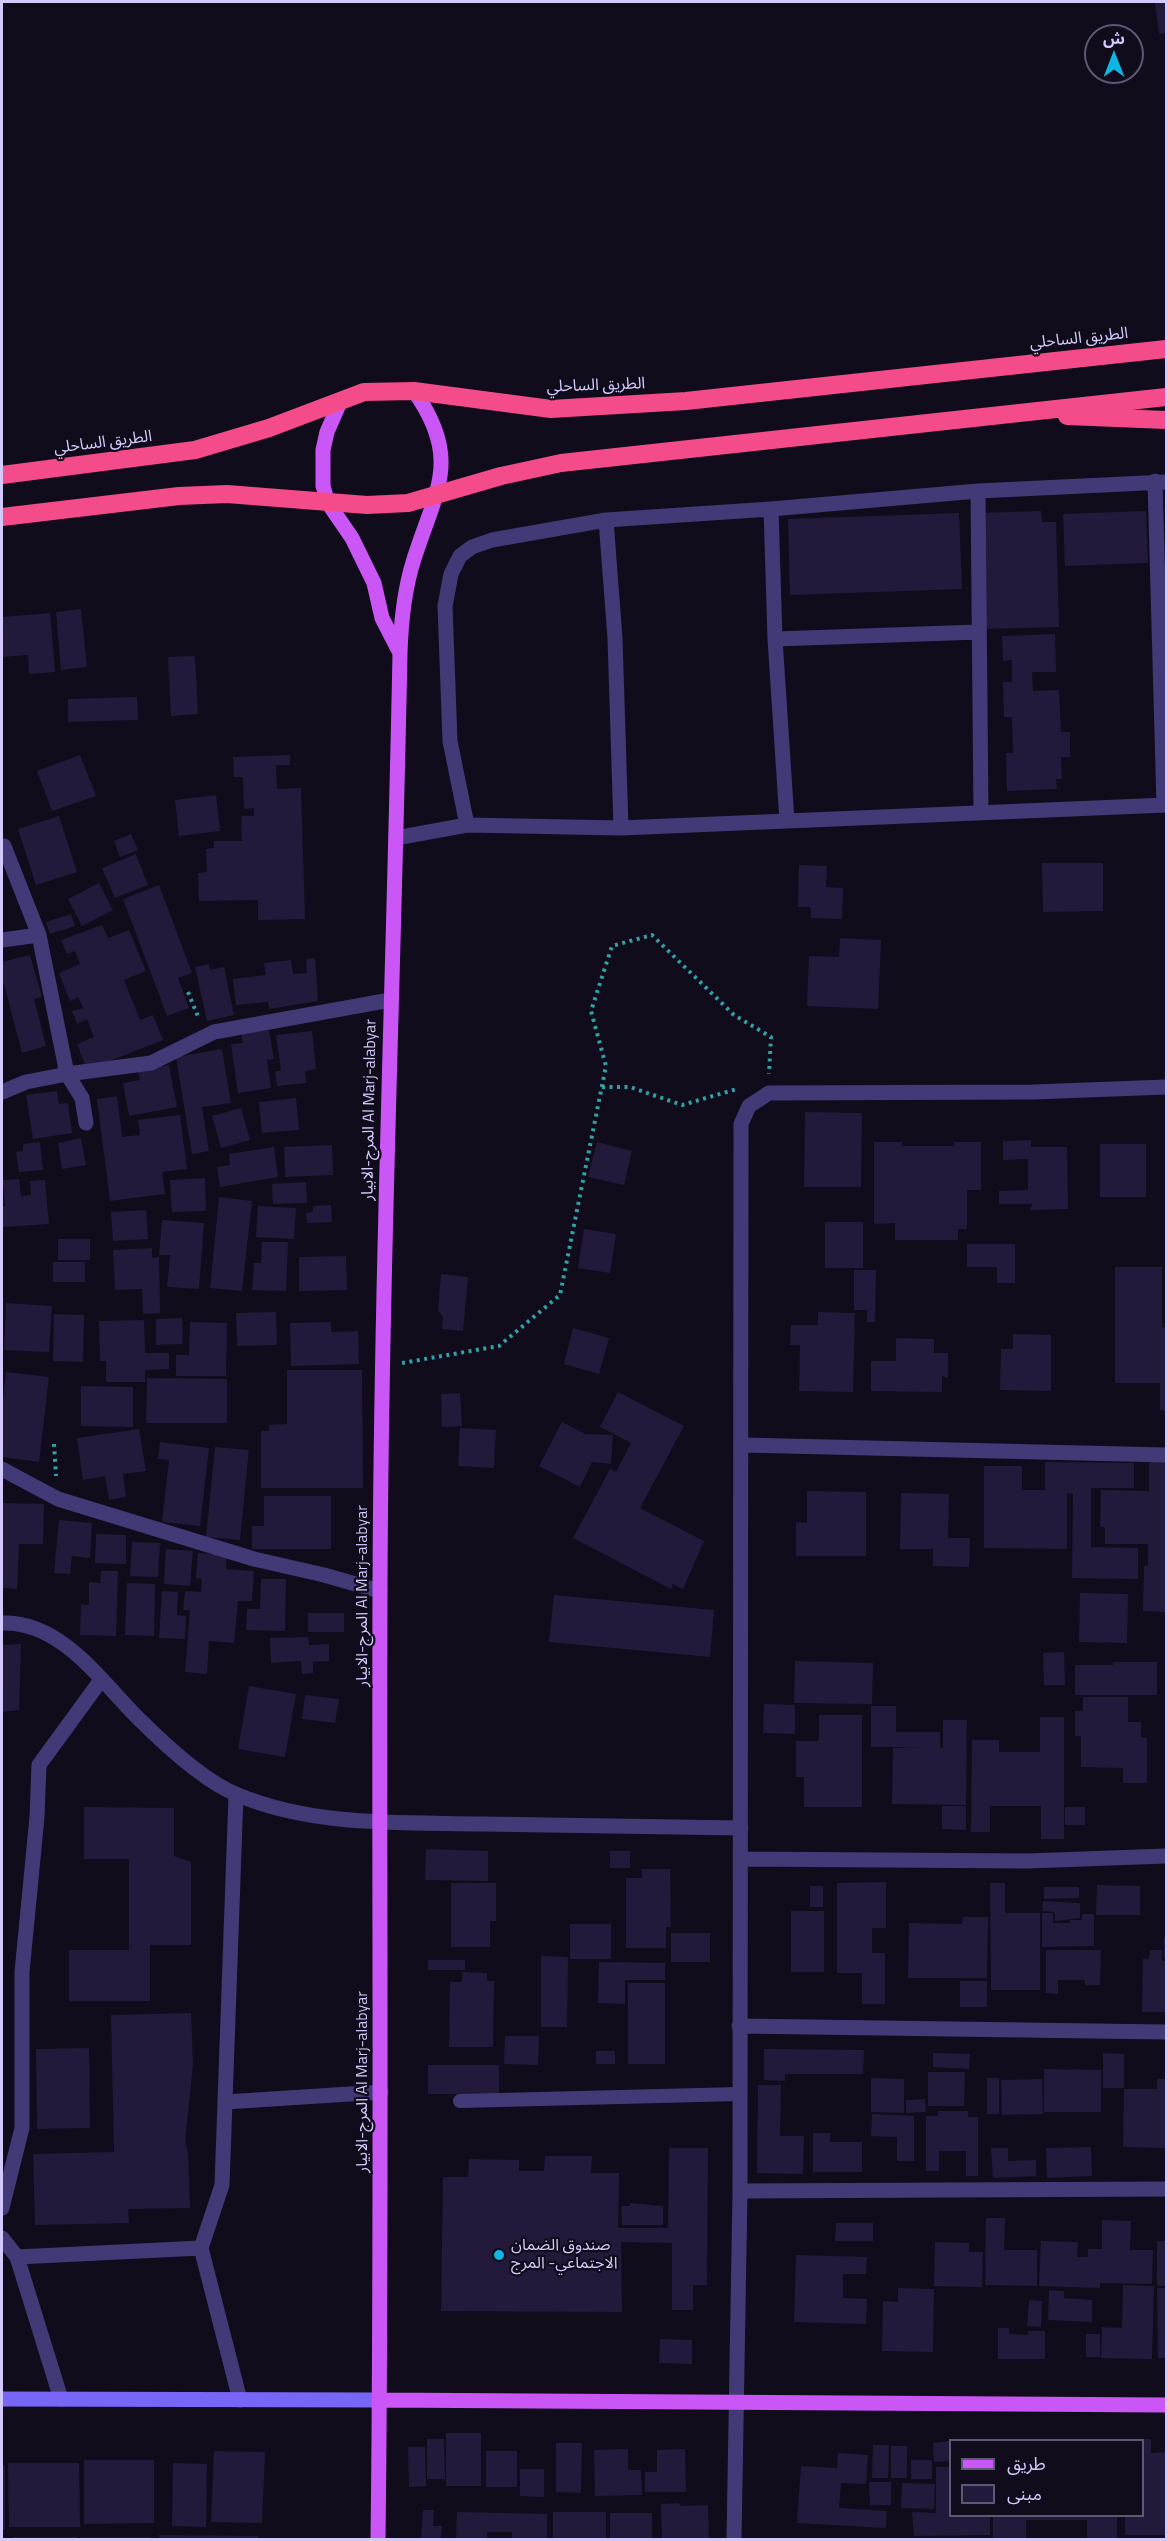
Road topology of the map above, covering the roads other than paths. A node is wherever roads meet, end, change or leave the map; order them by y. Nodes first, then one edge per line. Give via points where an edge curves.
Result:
1 (1167, 349) edge
2 (414, 391) junction
3 (1167, 397) edge
4 (341, 400) junction
5 (1020, 413) junction
6 (1167, 420) edge
7 (2, 475) edge
8 (1161, 481) edge
9 (978, 491) junction
10 (438, 496) junction
11 (328, 503) junction
12 (771, 509) junction
13 (2, 517) edge
14 (606, 520) junction
15 (980, 632) junction
16 (775, 639) junction
17 (400, 653) junction
18 (1165, 805) edge
19 (981, 813) junction
20 (787, 821) junction
21 (467, 825) junction
22 (621, 828) junction
23 (396, 838) junction
24 (4, 846) dead end
25 (39, 935) junction
26 (2, 940) edge
27 (390, 1000) junction
28 (67, 1074) junction
29 (1167, 1087) edge
30 (2, 1092) edge
31 (86, 1123) dead end
32 (742, 1445) junction
33 (1167, 1455) edge
34 (2, 1469) edge
35 (380, 1592) junction
36 (2, 1623) edge
37 (101, 1680) junction
38 (236, 1795) junction
39 (382, 1822) junction
40 (741, 1828) junction
41 (1167, 1856) edge
42 (741, 1859) junction
43 (739, 2026) junction
44 (1167, 2032) edge
45 (381, 2092) junction
46 (739, 2094) junction
47 (225, 2102) junction
48 (460, 2102) dead end
49 (1167, 2189) edge
50 (740, 2191) junction
51 (2, 2208) edge
52 (2, 2238) edge
53 (201, 2248) junction
54 (17, 2258) junction
55 (61, 2399) junction
56 (2, 2400) edge
57 (240, 2400) junction
58 (380, 2400) junction
59 (737, 2404) junction
60 (1167, 2405) edge
61 (378, 2540) edge
62 (734, 2540) edge

1 - 2 highway, الطريق الساحلي via 686,401 551,409
2 - 4 highway, الطريق الساحلي via 364,392
2 - 10 main road, المرج-الابيار Al Marj-alabyar via 426,409 440,446
3 - 5 highway
4 - 7 highway, الطريق الساحلي via 269,428 195,450
4 - 11 main road, المرج-الابيار Al Marj-alabyar via 323,450
5 - 6 highway
5 - 10 highway via 561,463
8 - 9 street
8 - 18 street
9 - 12 street
9 - 15 street
10 - 11 highway via 398,503
10 - 17 main road, المرج-الابيار Al Marj-alabyar via 414,559 402,609
11 - 13 highway via 208,495
11 - 17 main road, المرج-الابيار Al Marj-alabyar via 352,538 374,583 382,618
12 - 14 street
12 - 16 street
14 - 21 street via 492,540 460,556 451,574 445,606 450,741
14 - 22 street via 615,638
15 - 16 street
15 - 19 street
16 - 20 street
17 - 23 main road, المرج-الابيار Al Marj-alabyar
18 - 19 street
19 - 20 street
20 - 22 street
21 - 22 street
21 - 23 street
23 - 27 main road, المرج-الابيار Al Marj-alabyar
24 - 25 street
25 - 26 street
25 - 28 street
27 - 28 street via 214,1032 151,1063
27 - 35 main road, المرج-الابيار Al Marj-alabyar
28 - 30 street
28 - 31 street via 82,1098
29 - 32 street via 769,1093 749,1106 741,1124
32 - 33 street
32 - 40 street
34 - 35 street via 57,1499 254,1559
35 - 39 main road, المرج-الابيار Al Marj-alabyar
36 - 37 street via 16,1623 43,1632 70,1649
37 - 38 street via 187,1762
37 - 51 street via 39,1764 22,1972 22,2128
38 - 39 street via 301,1815
38 - 47 street
39 - 40 street
39 - 45 main road, المرج-الابيار Al Marj-alabyar
40 - 42 street
41 - 42 street via 1028,1862
42 - 43 street
43 - 44 street
43 - 46 street
45 - 47 street
45 - 58 main road, المرج-الابيار Al Marj-alabyar
46 - 48 lane
46 - 50 street
47 - 53 street via 222,2185
49 - 50 street
50 - 59 street
52 - 54 street
53 - 54 street
53 - 57 street
54 - 55 street
55 - 56 main road
55 - 57 main road
57 - 58 main road
58 - 59 main road
58 - 61 main road, المرج-الابيار Al Marj-alabyar
59 - 60 main road
59 - 62 street

